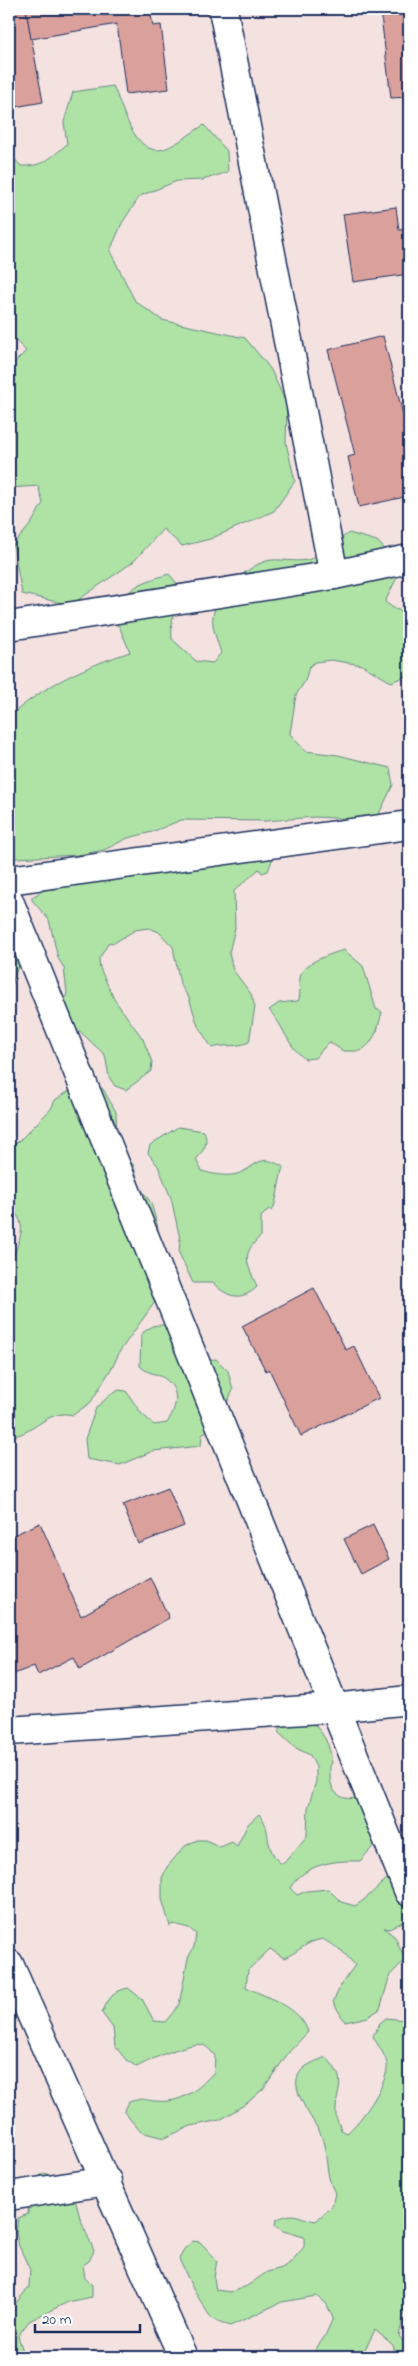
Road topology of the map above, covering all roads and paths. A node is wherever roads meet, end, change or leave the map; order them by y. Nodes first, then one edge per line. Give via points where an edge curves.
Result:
1 (223, 9) edge
2 (409, 559) edge
3 (334, 575) junction
4 (9, 626) edge
5 (409, 825) edge
6 (9, 880) edge
7 (9, 901) edge
8 (409, 1700) edge
9 (334, 1708) junction
10 (9, 1731) edge
11 (409, 1892) edge
12 (9, 1964) edge
13 (107, 2181) junction
14 (9, 2196) edge
15 (183, 2357) edge

1 - 3 street
2 - 3 street
3 - 4 street
5 - 6 street
7 - 9 street
8 - 9 street
9 - 10 street
9 - 11 street
12 - 13 street
13 - 14 street
13 - 15 street

